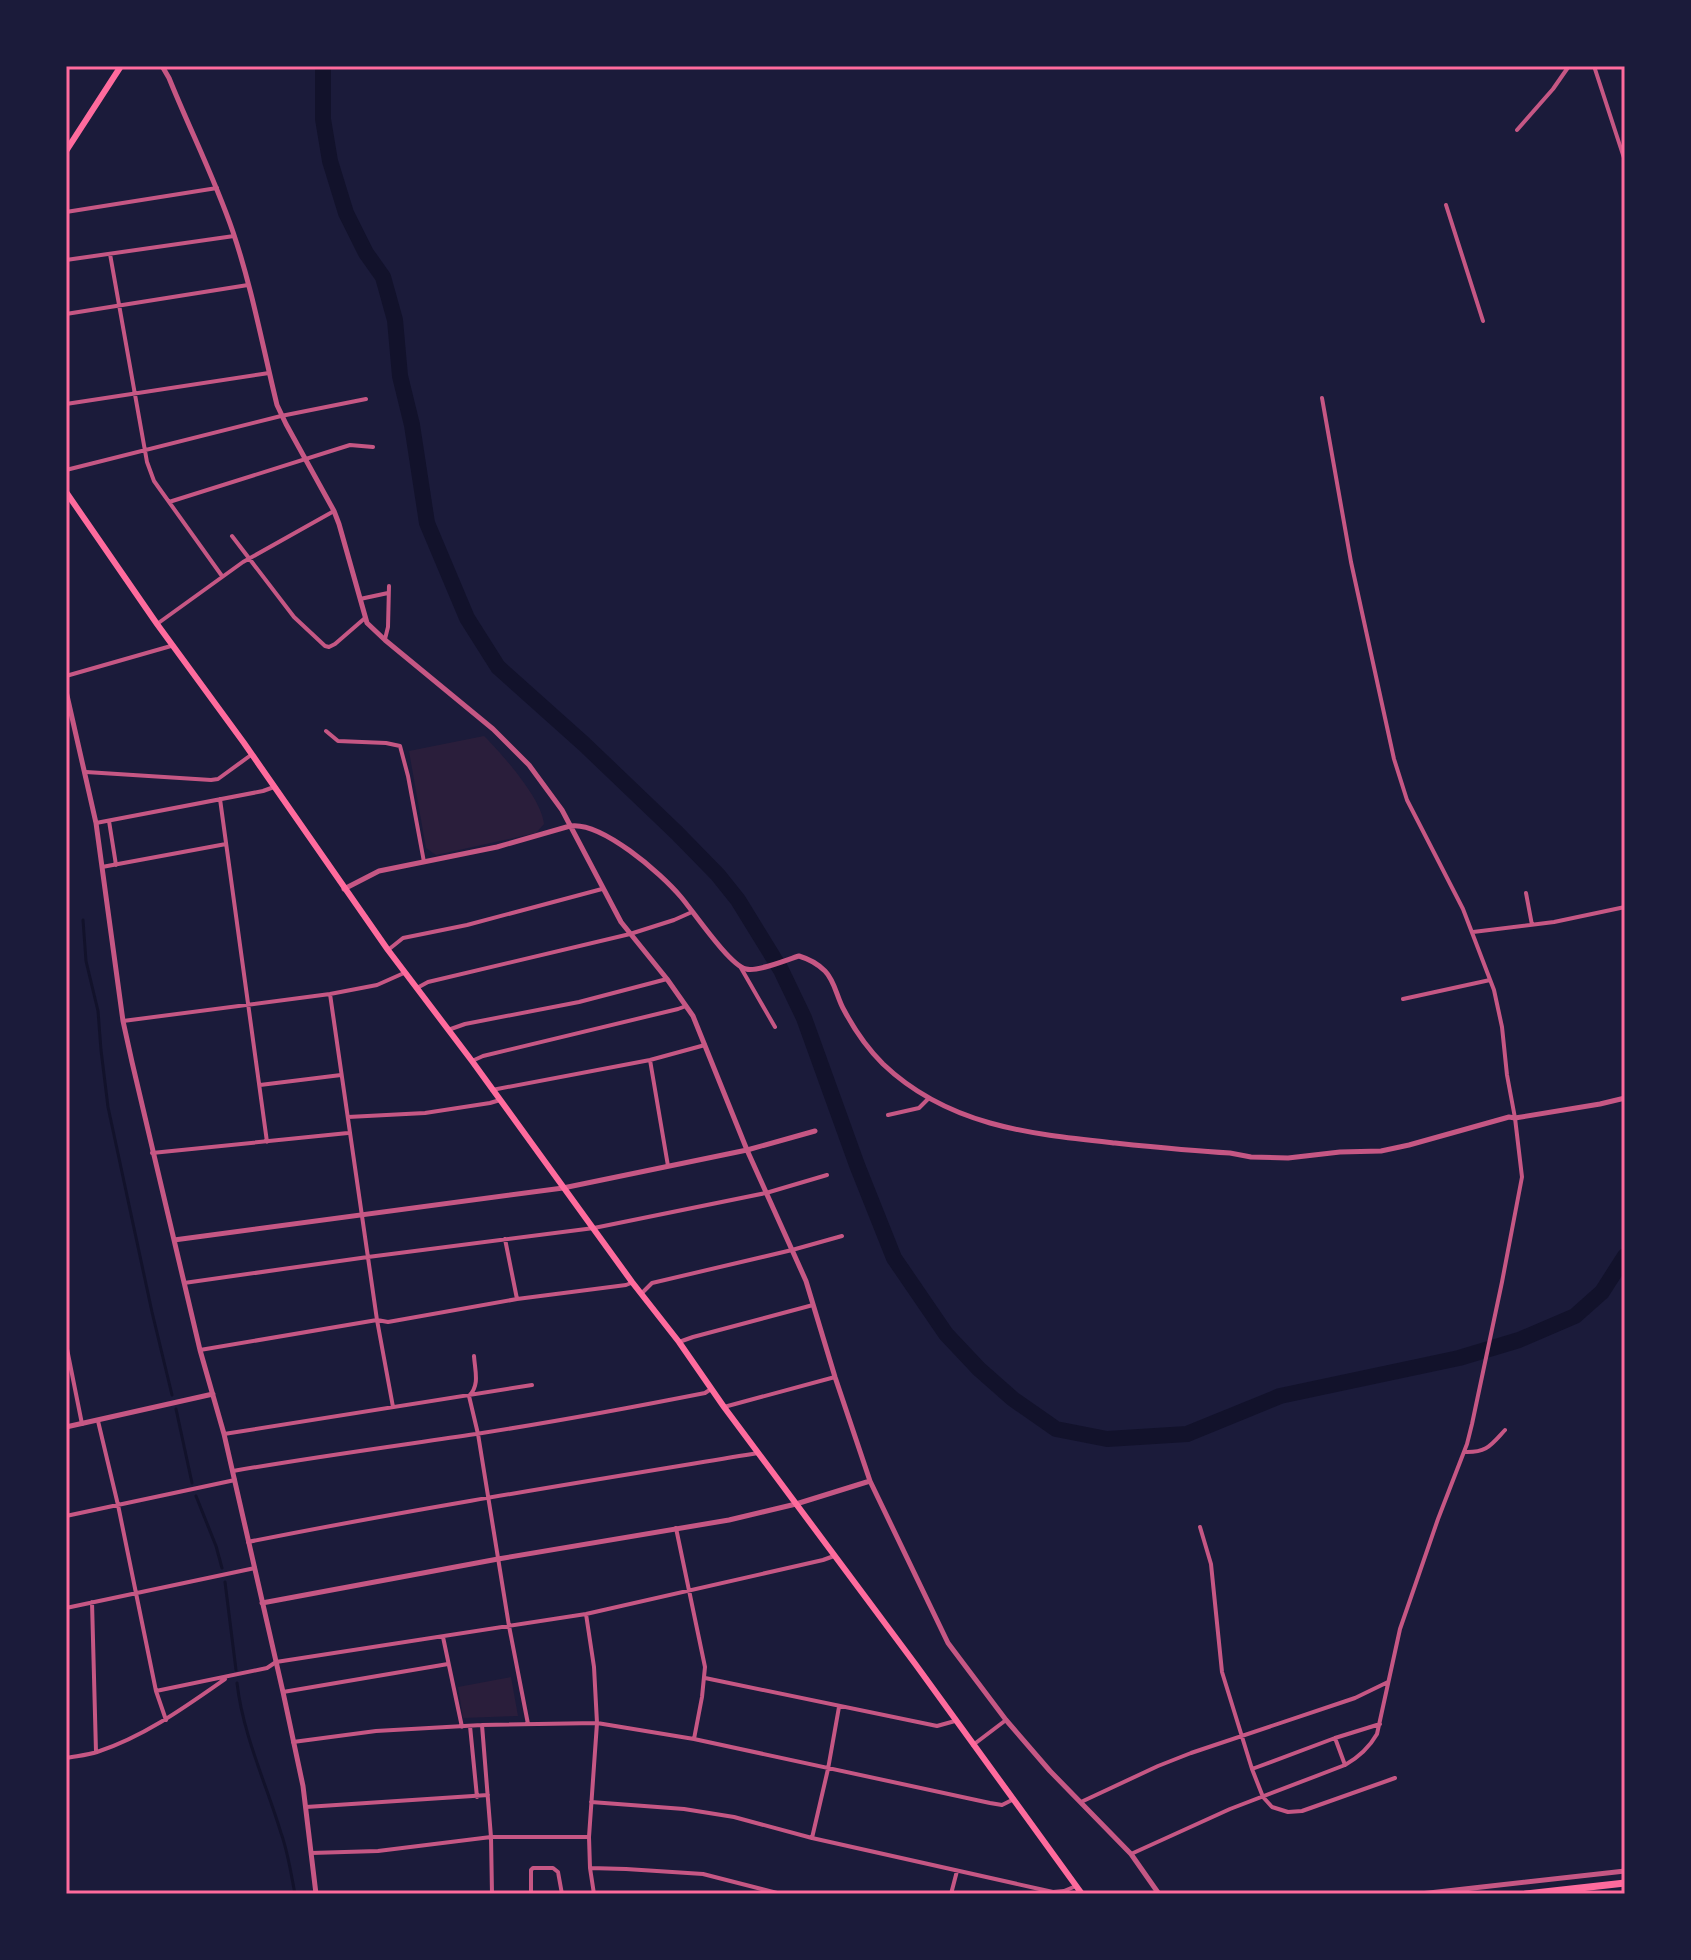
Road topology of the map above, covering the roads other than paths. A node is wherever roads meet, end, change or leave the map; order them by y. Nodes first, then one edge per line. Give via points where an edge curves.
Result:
1 (121, 66) edge
2 (162, 66) edge
3 (1569, 66) edge
4 (1594, 66) edge
5 (1517, 130) dead end
6 (66, 151) edge
7 (1625, 161) edge
8 (217, 188) junction
9 (1446, 205) dead end
10 (66, 212) edge
11 (234, 235) junction
12 (110, 254) junction
13 (66, 260) edge
14 (248, 285) junction
15 (119, 306) junction
16 (66, 314) edge
17 (1483, 321) dead end
18 (269, 373) junction
19 (134, 395) junction
20 (1322, 398) dead end
21 (366, 399) dead end
22 (66, 404) edge
23 (281, 416) junction
24 (373, 447) dead end
25 (144, 450) junction
26 (304, 459) junction
27 (66, 470) edge
28 (66, 492) edge
29 (169, 502) junction
30 (334, 511) junction
31 (232, 536) dead end
32 (250, 558) junction
33 (222, 576) junction
34 (389, 586) dead end
35 (388, 593) junction
36 (360, 599) junction
37 (365, 618) junction
38 (157, 624) junction
39 (385, 640) junction
40 (173, 646) junction
41 (66, 676) edge
42 (66, 691) edge
43 (326, 731) dead end
44 (252, 755) junction
45 (86, 772) junction
46 (274, 787) junction
47 (220, 799) junction
48 (109, 821) junction
49 (96, 823) junction
50 (570, 826) junction
51 (226, 844) junction
52 (424, 862) junction
53 (116, 865) junction
54 (102, 867) junction
55 (344, 889) junction
56 (602, 889) junction
57 (1526, 893) dead end
58 (1625, 907) edge
59 (692, 912) junction
60 (1532, 925) junction
61 (1473, 932) junction
62 (630, 934) junction
63 (388, 950) junction
64 (741, 968) junction
65 (406, 972) junction
66 (667, 979) junction
67 (1490, 980) junction
68 (417, 988) junction
69 (330, 994) junction
70 (1403, 999) dead end
71 (248, 1004) junction
72 (686, 1005) junction
73 (123, 1021) junction
74 (775, 1027) dead end
75 (448, 1030) junction
76 (706, 1045) junction
77 (650, 1060) junction
78 (472, 1061) junction
79 (341, 1075) junction
80 (260, 1085) junction
81 (492, 1090) junction
82 (929, 1098) junction
83 (1625, 1098) edge
84 (500, 1100) junction
85 (888, 1115) dead end
86 (347, 1117) junction
87 (1515, 1118) junction
88 (815, 1131) dead end
89 (348, 1133) junction
90 (267, 1142) junction
91 (747, 1150) junction
92 (152, 1153) junction
93 (668, 1166) junction
94 (827, 1175) dead end
95 (563, 1188) junction
96 (766, 1193) junction
97 (361, 1213) junction
98 (594, 1228) junction
99 (842, 1236) dead end
100 (505, 1239) junction
101 (174, 1240) junction
102 (792, 1250) junction
103 (368, 1257) junction
104 (632, 1282) junction
105 (184, 1283) junction
106 (642, 1293) junction
107 (517, 1299) junction
108 (813, 1305) junction
109 (377, 1320) junction
110 (679, 1342) junction
111 (66, 1344) edge
112 (200, 1350) junction
113 (474, 1356) dead end
114 (835, 1377) junction
115 (532, 1385) dead end
116 (711, 1389) junction
117 (213, 1394) junction
118 (469, 1396) junction
119 (393, 1407) junction
120 (724, 1407) junction
121 (98, 1421) junction
122 (82, 1424) junction
123 (66, 1427) edge
124 (1505, 1430) dead end
125 (224, 1434) junction
126 (478, 1434) junction
127 (1464, 1452) junction
128 (758, 1453) junction
129 (233, 1471) junction
130 (235, 1480) junction
131 (870, 1481) junction
132 (487, 1497) junction
133 (796, 1504) junction
134 (118, 1505) junction
135 (66, 1516) edge
136 (1200, 1527) dead end
137 (676, 1528) junction
138 (248, 1542) junction
139 (834, 1556) junction
140 (498, 1559) junction
141 (255, 1568) junction
142 (689, 1591) junction
143 (135, 1592) junction
144 (92, 1602) junction
145 (262, 1603) junction
146 (66, 1608) edge
147 (586, 1614) junction
148 (509, 1626) junction
149 (443, 1637) junction
150 (276, 1662) junction
151 (448, 1664) junction
152 (227, 1677) junction
153 (705, 1678) junction
154 (1389, 1682) junction
155 (156, 1691) junction
156 (283, 1692) junction
157 (839, 1706) junction
158 (166, 1720) junction
159 (1006, 1720) junction
160 (955, 1721) junction
161 (597, 1723) junction
162 (528, 1724) junction
163 (1380, 1724) junction
164 (482, 1725) junction
165 (470, 1726) junction
166 (462, 1727) junction
167 (1241, 1735) junction
168 (1335, 1738) junction
169 (694, 1739) junction
170 (292, 1742) junction
171 (973, 1745) junction
172 (96, 1753) junction
173 (66, 1758) edge
174 (1345, 1765) junction
175 (828, 1769) junction
176 (1252, 1769) junction
177 (1395, 1778) dead end
178 (488, 1795) junction
179 (477, 1797) junction
180 (1263, 1797) junction
181 (1012, 1800) junction
182 (591, 1802) junction
183 (1081, 1802) junction
184 (306, 1807) junction
185 (491, 1837) junction
186 (589, 1837) junction
187 (812, 1838) junction
188 (311, 1853) junction
189 (1131, 1854) junction
190 (590, 1868) junction
191 (957, 1871) junction
192 (1625, 1871) edge
193 (1625, 1883) edge
194 (1076, 1886) junction
195 (316, 1894) edge
196 (492, 1894) edge
197 (531, 1894) edge
198 (562, 1894) edge
199 (594, 1894) edge
200 (781, 1894) edge
201 (951, 1894) edge
202 (1082, 1894) edge
203 (1159, 1894) edge
204 (1420, 1894) edge
205 (1526, 1894) edge

1 - 6 main road
2 - 8 street
3 - 5 street
4 - 7 street
8 - 10 street
8 - 11 street
9 - 17 street
11 - 12 street
11 - 14 street
12 - 13 street
12 - 15 street
14 - 15 street
14 - 18 street
15 - 16 street
15 - 19 street
18 - 19 street
18 - 23 street
19 - 22 street
19 - 25 street
20 - 61 street via 1353,576 1401,783
21 - 23 street
23 - 25 street
23 - 26 street
24 - 26 street via 350,445
25 - 27 street
25 - 29 street via 154,481
26 - 29 street
26 - 30 street
28 - 38 main road
29 - 33 street
30 - 32 street
30 - 36 street
31 - 32 street
32 - 33 street
32 - 37 street via 294,617 325,646 335,644
33 - 38 street
34 - 35 street
35 - 36 street
35 - 39 street
36 - 37 street
37 - 39 street
38 - 40 main road
39 - 50 street via 529,765
40 - 41 street
40 - 44 main road
42 - 45 street
43 - 52 street via 338,741 400,746
44 - 45 street via 211,780
44 - 46 main road
45 - 49 street
46 - 47 street
46 - 55 main road
47 - 48 street
47 - 51 street
48 - 49 street
48 - 53 street
49 - 54 street
50 - 52 street
50 - 56 street
50 - 59 street via 597,830 632,853
51 - 53 street
51 - 71 street
52 - 55 street via 379,871
53 - 54 street
54 - 73 street
55 - 63 main road
56 - 62 street
56 - 63 street via 403,938
57 - 60 street
58 - 60 street
59 - 62 street
59 - 64 street
60 - 61 street
61 - 67 street
62 - 66 street
62 - 68 street
63 - 65 main road
64 - 74 street
64 - 82 street via 799,956 808,959 826,972 855,1030 873,1053
65 - 68 main road
65 - 69 street via 377,985
66 - 72 street
66 - 75 street
67 - 70 street
67 - 87 street
68 - 75 main road
69 - 71 street
69 - 79 street
71 - 73 street
71 - 80 street
72 - 76 street
72 - 78 street
73 - 92 street
75 - 78 main road
76 - 77 street
76 - 91 street
77 - 81 street
77 - 93 street
78 - 81 main road
79 - 80 street
79 - 86 street
80 - 90 street
81 - 84 main road
82 - 85 street via 919,1108
82 - 87 street via 1011,1130 1273,1158 1395,1149
83 - 87 street
84 - 86 street via 425,1113
84 - 95 main road
86 - 89 street
87 - 127 street via 1522,1177
88 - 91 street
89 - 90 street
89 - 97 street
90 - 92 street
91 - 93 street
91 - 96 street
92 - 101 street
93 - 95 street
94 - 96 street
95 - 97 street
95 - 98 main road
96 - 98 street
96 - 102 street
97 - 101 street
97 - 103 street
98 - 100 street
98 - 104 main road
99 - 102 street
100 - 103 street
100 - 107 street
101 - 105 street
102 - 106 street via 652,1283
102 - 108 street
103 - 105 street
103 - 109 street
104 - 106 main road
104 - 107 street
105 - 112 street
106 - 110 main road
107 - 109 street
108 - 110 street
108 - 114 street
109 - 112 street
109 - 119 street
110 - 116 main road
111 - 122 street
112 - 117 street
113 - 118 street via 475,1390
114 - 120 street
114 - 131 street
115 - 118 street
116 - 120 main road
116 - 126 street
117 - 121 street
117 - 125 street
118 - 119 street
118 - 126 street
119 - 125 street
120 - 128 main road
121 - 122 street
121 - 134 street
122 - 123 street
124 - 127 street via 1487,1449
125 - 129 street
126 - 129 street
126 - 132 street
127 - 154 street via 1400,1629
128 - 132 street
128 - 133 main road
129 - 130 street
130 - 134 street
130 - 138 street
131 - 133 street
131 - 159 street via 948,1643
132 - 138 street
132 - 140 street
133 - 137 street
133 - 139 main road
134 - 135 street
134 - 143 street
136 - 167 street via 1211,1564 1222,1672
137 - 140 street
137 - 142 street
138 - 141 street
139 - 142 street
139 - 160 main road
140 - 145 street
140 - 148 street
141 - 143 street
141 - 145 street
142 - 147 street
142 - 153 street
143 - 144 street
143 - 155 street
144 - 146 street
144 - 172 street
145 - 150 street
147 - 148 street
147 - 161 street
148 - 149 street
148 - 162 street
149 - 150 street
149 - 151 street
150 - 152 street
150 - 156 street
151 - 156 street
151 - 166 street
152 - 155 street
152 - 158 street
153 - 157 street
153 - 169 street
154 - 163 street
154 - 167 street
155 - 158 street
156 - 170 street
157 - 160 street via 937,1726
157 - 175 street
158 - 172 street
159 - 171 street
159 - 183 street
160 - 171 main road
161 - 162 street
161 - 169 street
161 - 182 street
162 - 164 street
163 - 168 street
163 - 174 street via 1370,1746
164 - 165 street
164 - 178 street
165 - 166 street
165 - 179 street
166 - 170 street
167 - 176 street
167 - 183 street
168 - 174 street
168 - 176 street
169 - 175 street
170 - 184 street
171 - 181 main road
172 - 173 street
174 - 180 street
175 - 181 street via 990,1803
175 - 187 street
176 - 180 street
177 - 180 street via 1302,1811 1272,1807
178 - 179 street
178 - 185 street
179 - 184 street
180 - 189 street
181 - 194 main road
182 - 186 street
182 - 187 street via 711,1813
183 - 189 street
184 - 188 street
185 - 186 street
185 - 188 street
185 - 196 street
186 - 190 street
187 - 191 street
188 - 195 street
189 - 203 street
190 - 199 street
190 - 200 street via 703,1874
191 - 194 street via 1053,1892
191 - 201 street
192 - 204 street
193 - 205 highway
194 - 202 main road
197 - 198 street via 531,1870 553,1868

